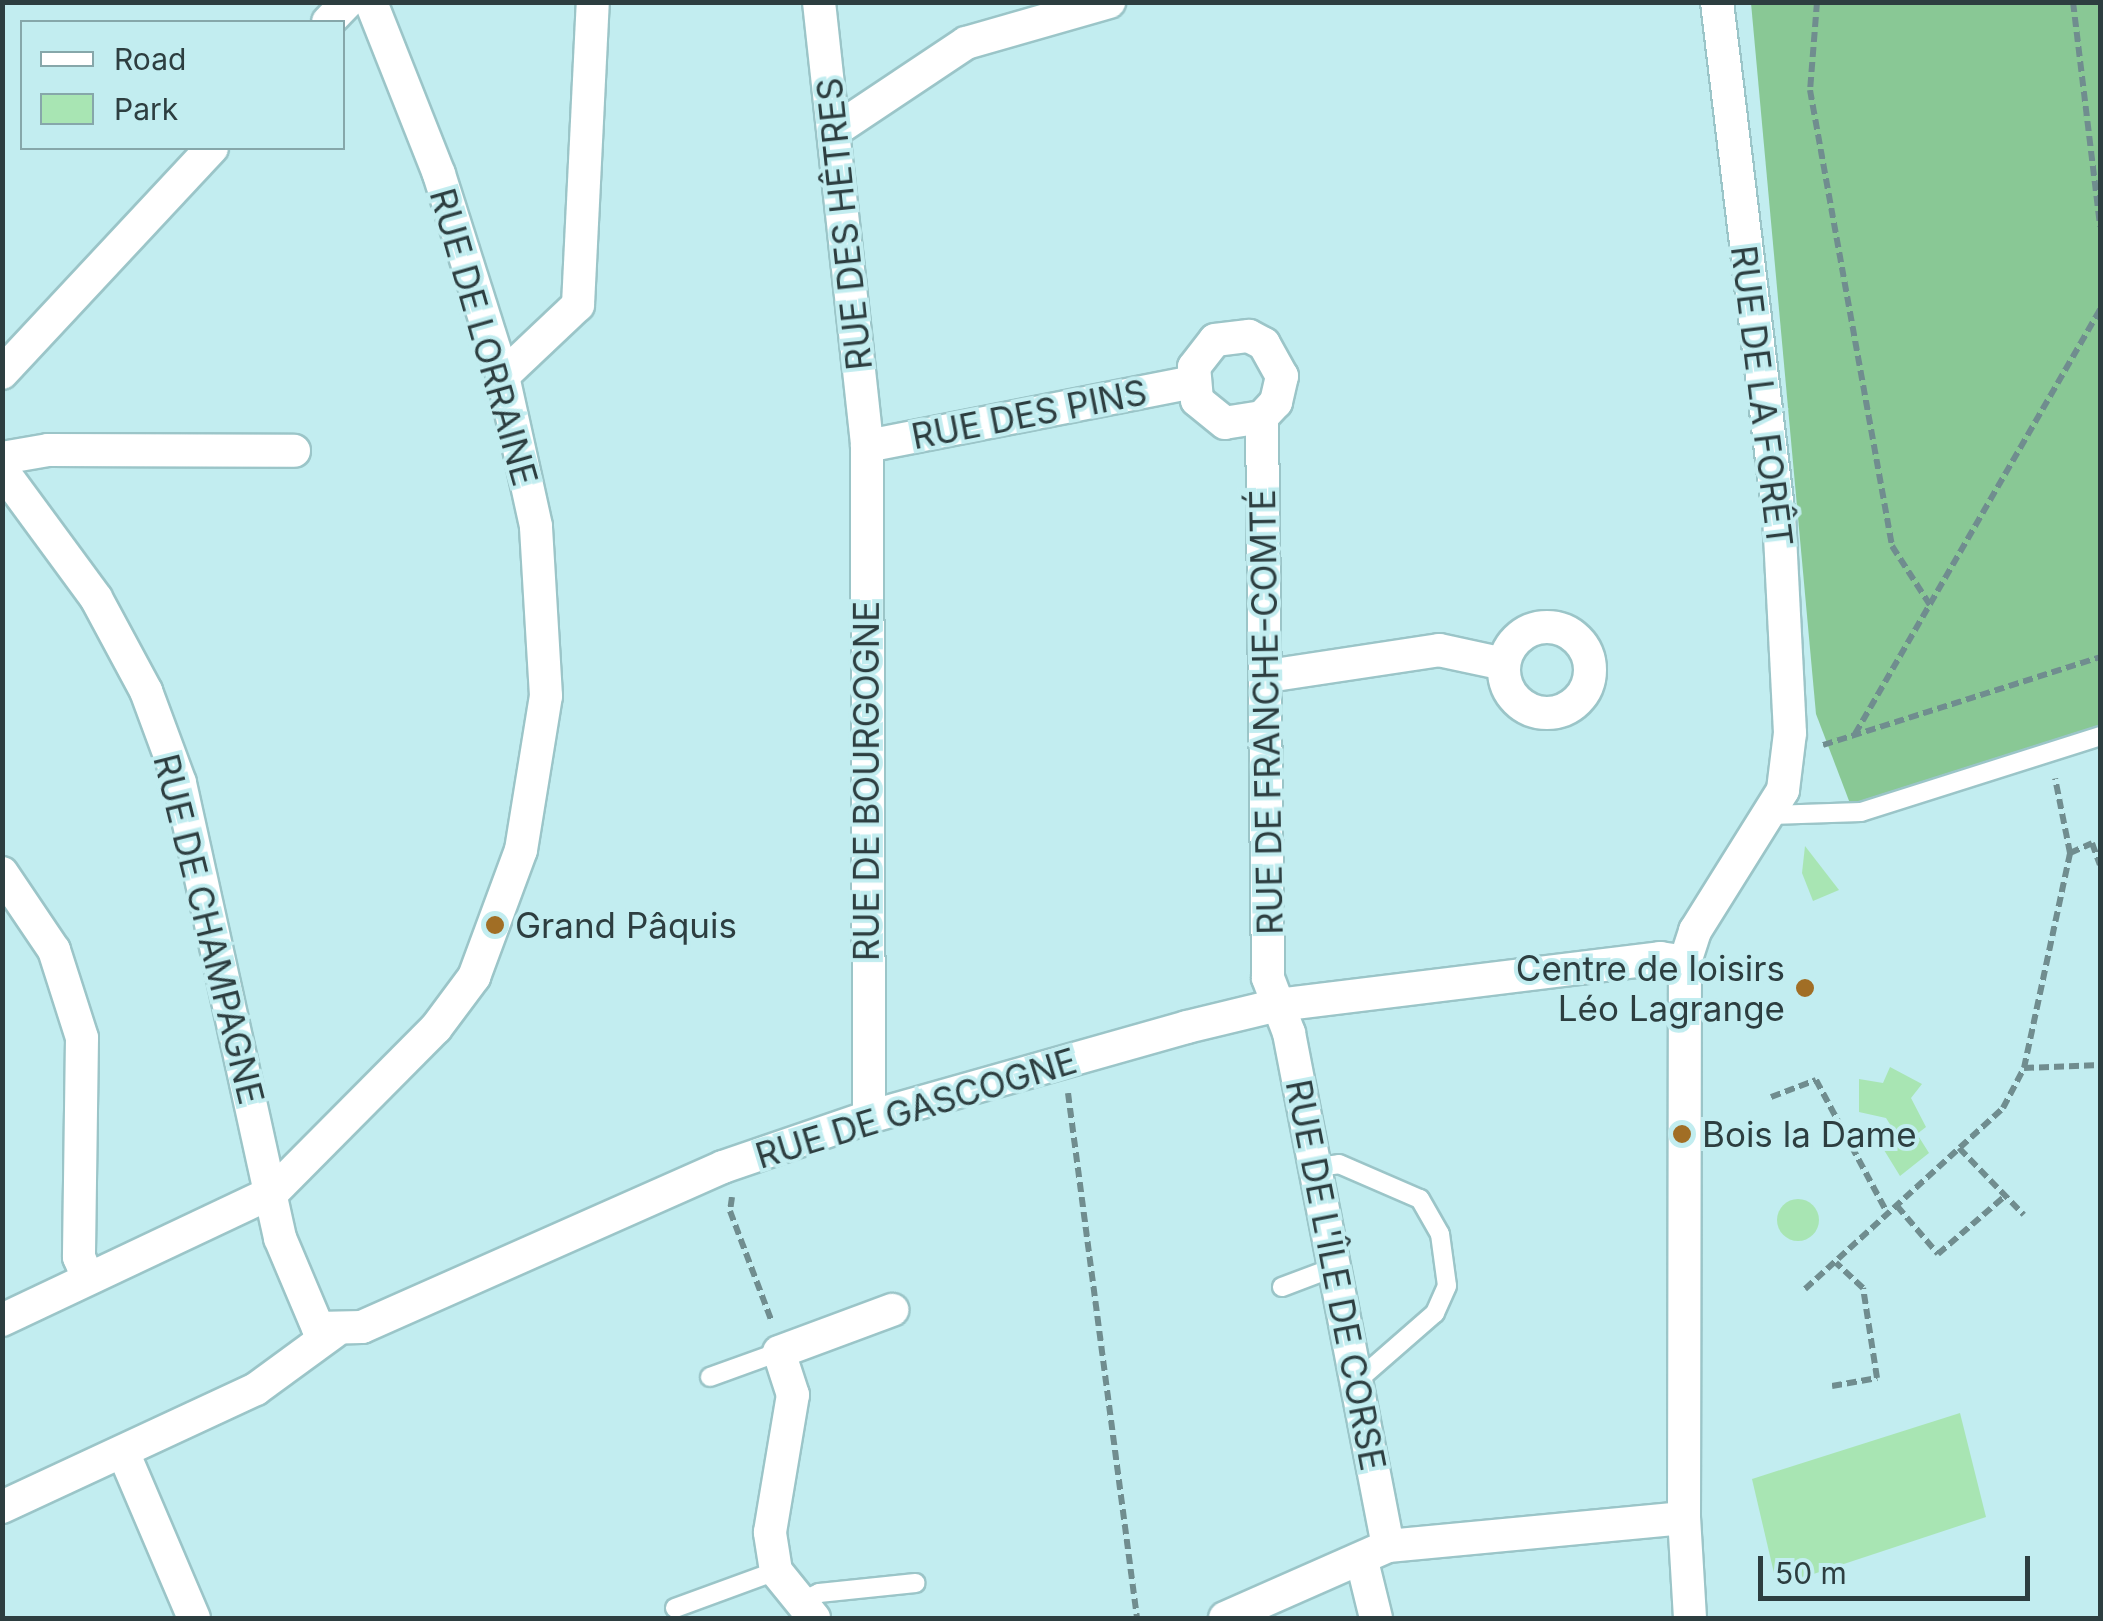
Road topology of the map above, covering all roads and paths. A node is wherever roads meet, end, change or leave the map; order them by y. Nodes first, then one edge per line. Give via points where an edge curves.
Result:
1 (371, 2) edge
2 (593, 2) edge
3 (819, 2) edge
4 (1108, 2) edge
5 (1717, 2) edge
6 (1816, 2) edge
7 (2073, 2) edge
8 (836, 129) junction
9 (210, 150) edge
10 (2098, 187) edge
11 (2100, 226) edge
12 (2100, 309) edge
13 (2, 373) edge
14 (503, 376) junction
15 (1192, 382) junction
16 (1262, 417) junction
17 (867, 446) junction
18 (294, 451) dead end
19 (2, 458) edge
20 (2, 470) edge
21 (1930, 605) junction
22 (2100, 657) edge
23 (1504, 664) dead end
24 (1268, 676) junction
25 (1855, 734) junction
26 (2100, 736) edge
27 (2048, 753) junction
28 (1788, 756) junction
29 (1777, 803) junction
30 (2070, 853) junction
31 (2100, 865) edge
32 (2, 873) edge
33 (1684, 962) junction
34 (1278, 1004) junction
35 (1064, 1062) junction
36 (2100, 1065) edge
37 (2024, 1068) junction
38 (1772, 1097) dead end
39 (870, 1117) junction
40 (1960, 1148) junction
41 (723, 1167) junction
42 (1316, 1167) junction
43 (273, 1192) junction
44 (2005, 1196) junction
45 (1896, 1206) junction
46 (1888, 1214) junction
47 (2024, 1215) dead end
48 (1836, 1263) junction
49 (1335, 1267) junction
50 (88, 1278) junction
51 (1282, 1287) dead end
52 (1804, 1289) dead end
53 (892, 1310) dead end
54 (2, 1320) edge
55 (334, 1332) junction
56 (779, 1352) junction
57 (710, 1377) dead end
58 (1356, 1382) junction
59 (1832, 1386) dead end
60 (124, 1454) junction
61 (2, 1507) edge
62 (1684, 1518) junction
63 (1375, 1553) junction
64 (776, 1571) junction
65 (915, 1583) dead end
66 (675, 1608) dead end
67 (807, 1610) edge
68 (194, 1618) edge
69 (1137, 1618) edge
70 (1225, 1618) edge
71 (1376, 1618) edge
72 (1690, 1618) edge

1 - 14 street, RUE DE LORRAINE via 438,174
2 - 14 street via 578,305
3 - 8 street, RUE DES HÊTRES
4 - 8 street via 966,43
5 - 28 street, RUE DE LA FORÊT via 1779,518
6 - 21 path via 1810,90 1892,546
7 - 10 path
8 - 17 street, RUE DES HÊTRES
9 - 13 street
10 - 11 path
12 - 21 path
14 - 43 street, RUE DE LORRAINE via 536,526 545,612 546,696 521,850 474,977 422,1042
15 - 16 street via 1210,416 1242,424
15 - 16 street, RUE DE FRANCHE-COMTÉ via 1201,352 1215,340 1249,336 1264,344 1282,376 1276,402
15 - 17 street, RUE DES PINS
16 - 24 street, RUE DE FRANCHE-COMTÉ
17 - 39 street, RUE DE BOURGOGNE
18 - 19 street via 48,450
20 - 43 street, RUE DE CHAMPAGNE via 96,598 180,783
21 - 25 path
22 - 25 path
23 - 24 street via 1439,650
24 - 34 street, RUE DE FRANCHE-COMTÉ via 1268,978
25 - 28 path
26 - 27 lane
27 - 29 lane via 1861,812
27 - 30 path
28 - 29 street, RUE DE LA FORÊT
29 - 33 street via 1695,931
30 - 31 path via 2092,843
30 - 37 path
32 - 50 street via 54,950 82,1038 79,1258
33 - 34 street, RUE DE GASCOGNE via 1660,958
33 - 62 street
34 - 35 street, RUE DE GASCOGNE
34 - 42 street, RUE DE L'ÎLE DE CORSE
35 - 39 street, RUE DE GASCOGNE
35 - 69 path
36 - 37 path
37 - 40 path via 2003,1108
38 - 46 path via 1816,1080
39 - 41 street, RUE DE GASCOGNE
40 - 44 path
40 - 45 path
41 - 55 street, RUE DE GASCOGNE via 362,1327
41 - 56 path via 733,1187 730,1211
42 - 49 street, RUE DE L'ÎLE DE CORSE
42 - 58 lane via 1339,1164 1420,1199 1440,1234 1447,1286 1435,1313
43 - 50 street
43 - 55 street via 280,1238 304,1304 318,1328
44 - 45 path via 1938,1254
44 - 47 path
45 - 46 path
46 - 48 path
48 - 52 path
48 - 59 path via 1863,1288 1877,1378
49 - 51 lane
49 - 58 street, RUE DE L'ÎLE DE CORSE
50 - 54 street
53 - 56 street
55 - 60 street via 256,1389
56 - 57 lane
56 - 64 street via 793,1395 770,1532
58 - 63 street, RUE DE L'ÎLE DE CORSE
60 - 61 street
60 - 68 street
62 - 63 street
62 - 72 street
63 - 70 street
63 - 71 street, RUE DE L'ÎLE DE CORSE
64 - 66 lane
64 - 67 street
65 - 67 lane via 819,1593

